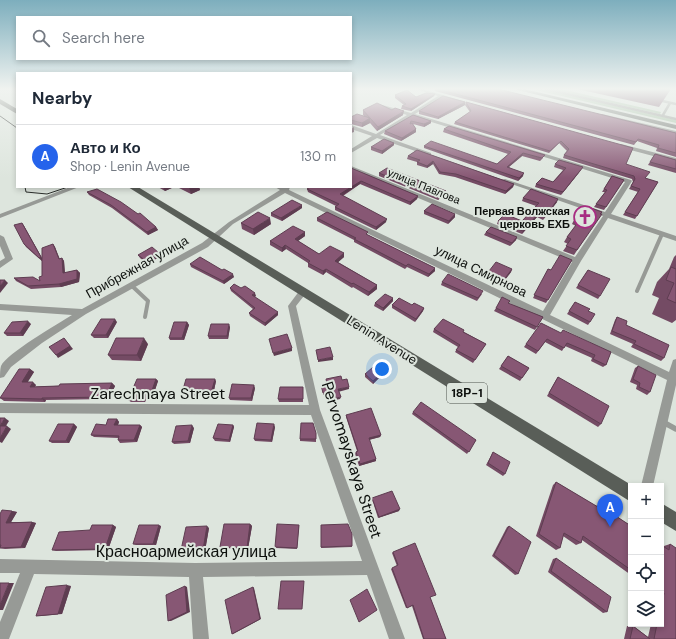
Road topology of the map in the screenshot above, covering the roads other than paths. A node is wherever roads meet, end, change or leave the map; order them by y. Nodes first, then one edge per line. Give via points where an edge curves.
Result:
1 (403, 119) edge
2 (427, 119) edge
3 (619, 119) edge
4 (642, 119) edge
5 (352, 127) edge
6 (676, 127) edge
7 (676, 133) edge
8 (375, 136) junction
9 (615, 144) edge
10 (352, 150) edge
11 (435, 157) edge
12 (676, 160) edge
13 (352, 168) edge
14 (494, 177) edge
15 (73, 188) edge
16 (134, 188) edge
17 (284, 188) edge
18 (0, 216) edge
19 (606, 216) junction
20 (662, 234) junction
21 (0, 237) edge
22 (213, 237) junction
23 (676, 239) edge
24 (577, 261) junction
25 (0, 264) edge
26 (131, 285) junction
27 (637, 291) dead end
28 (303, 292) junction
29 (0, 307) edge
30 (83, 312) junction
31 (545, 316) junction
32 (145, 317) dead end
33 (676, 363) edge
34 (0, 374) edge
35 (674, 379) edge
36 (0, 408) edge
37 (315, 410) junction
38 (662, 421) junction
39 (676, 429) edge
40 (648, 483) edge
41 (628, 492) edge
42 (664, 514) edge
43 (676, 522) edge
44 (0, 566) edge
45 (30, 566) junction
46 (371, 568) junction
47 (195, 570) junction
48 (2, 639) edge
49 (201, 639) edge
50 (397, 639) edge

1 - 8 street
2 - 19 street via 629,181
3 - 7 street
4 - 6 street
5 - 8 street
8 - 10 street
8 - 11 street
9 - 12 street
13 - 24 street, улица Павлова
14 - 19 street
15 - 18 street
16 - 22 main road, Lenin Avenue / 18Р-1
17 - 22 street, Прибрежная улица
17 - 31 street, улица Смирнова
19 - 20 street
19 - 24 street
20 - 23 street
20 - 27 lane
21 - 25 street via 9,259
22 - 26 street, Прибрежная улица via 205,245
22 - 28 main road, Lenin Avenue / 18Р-1
24 - 31 street
26 - 30 street, Прибрежная улица
26 - 32 lane via 148,301
28 - 37 street, Pervomayskaya Street via 292,306
28 - 41 main road, Lenin Avenue / 18Р-1
29 - 30 street
30 - 34 street, Прибрежная улица via 39,340 8,364
31 - 35 street, улица Смирнова
33 - 35 street
35 - 38 street
36 - 37 street, Zarechnaya Street
37 - 46 street, Pervomayskaya Street
38 - 39 lane
38 - 40 street
42 - 43 main road
44 - 45 street, Красноармейская улица
45 - 47 street, Красноармейская улица
45 - 48 street
46 - 47 street, Красноармейская улица
46 - 50 street, Pervomayskaya Street
47 - 49 street

